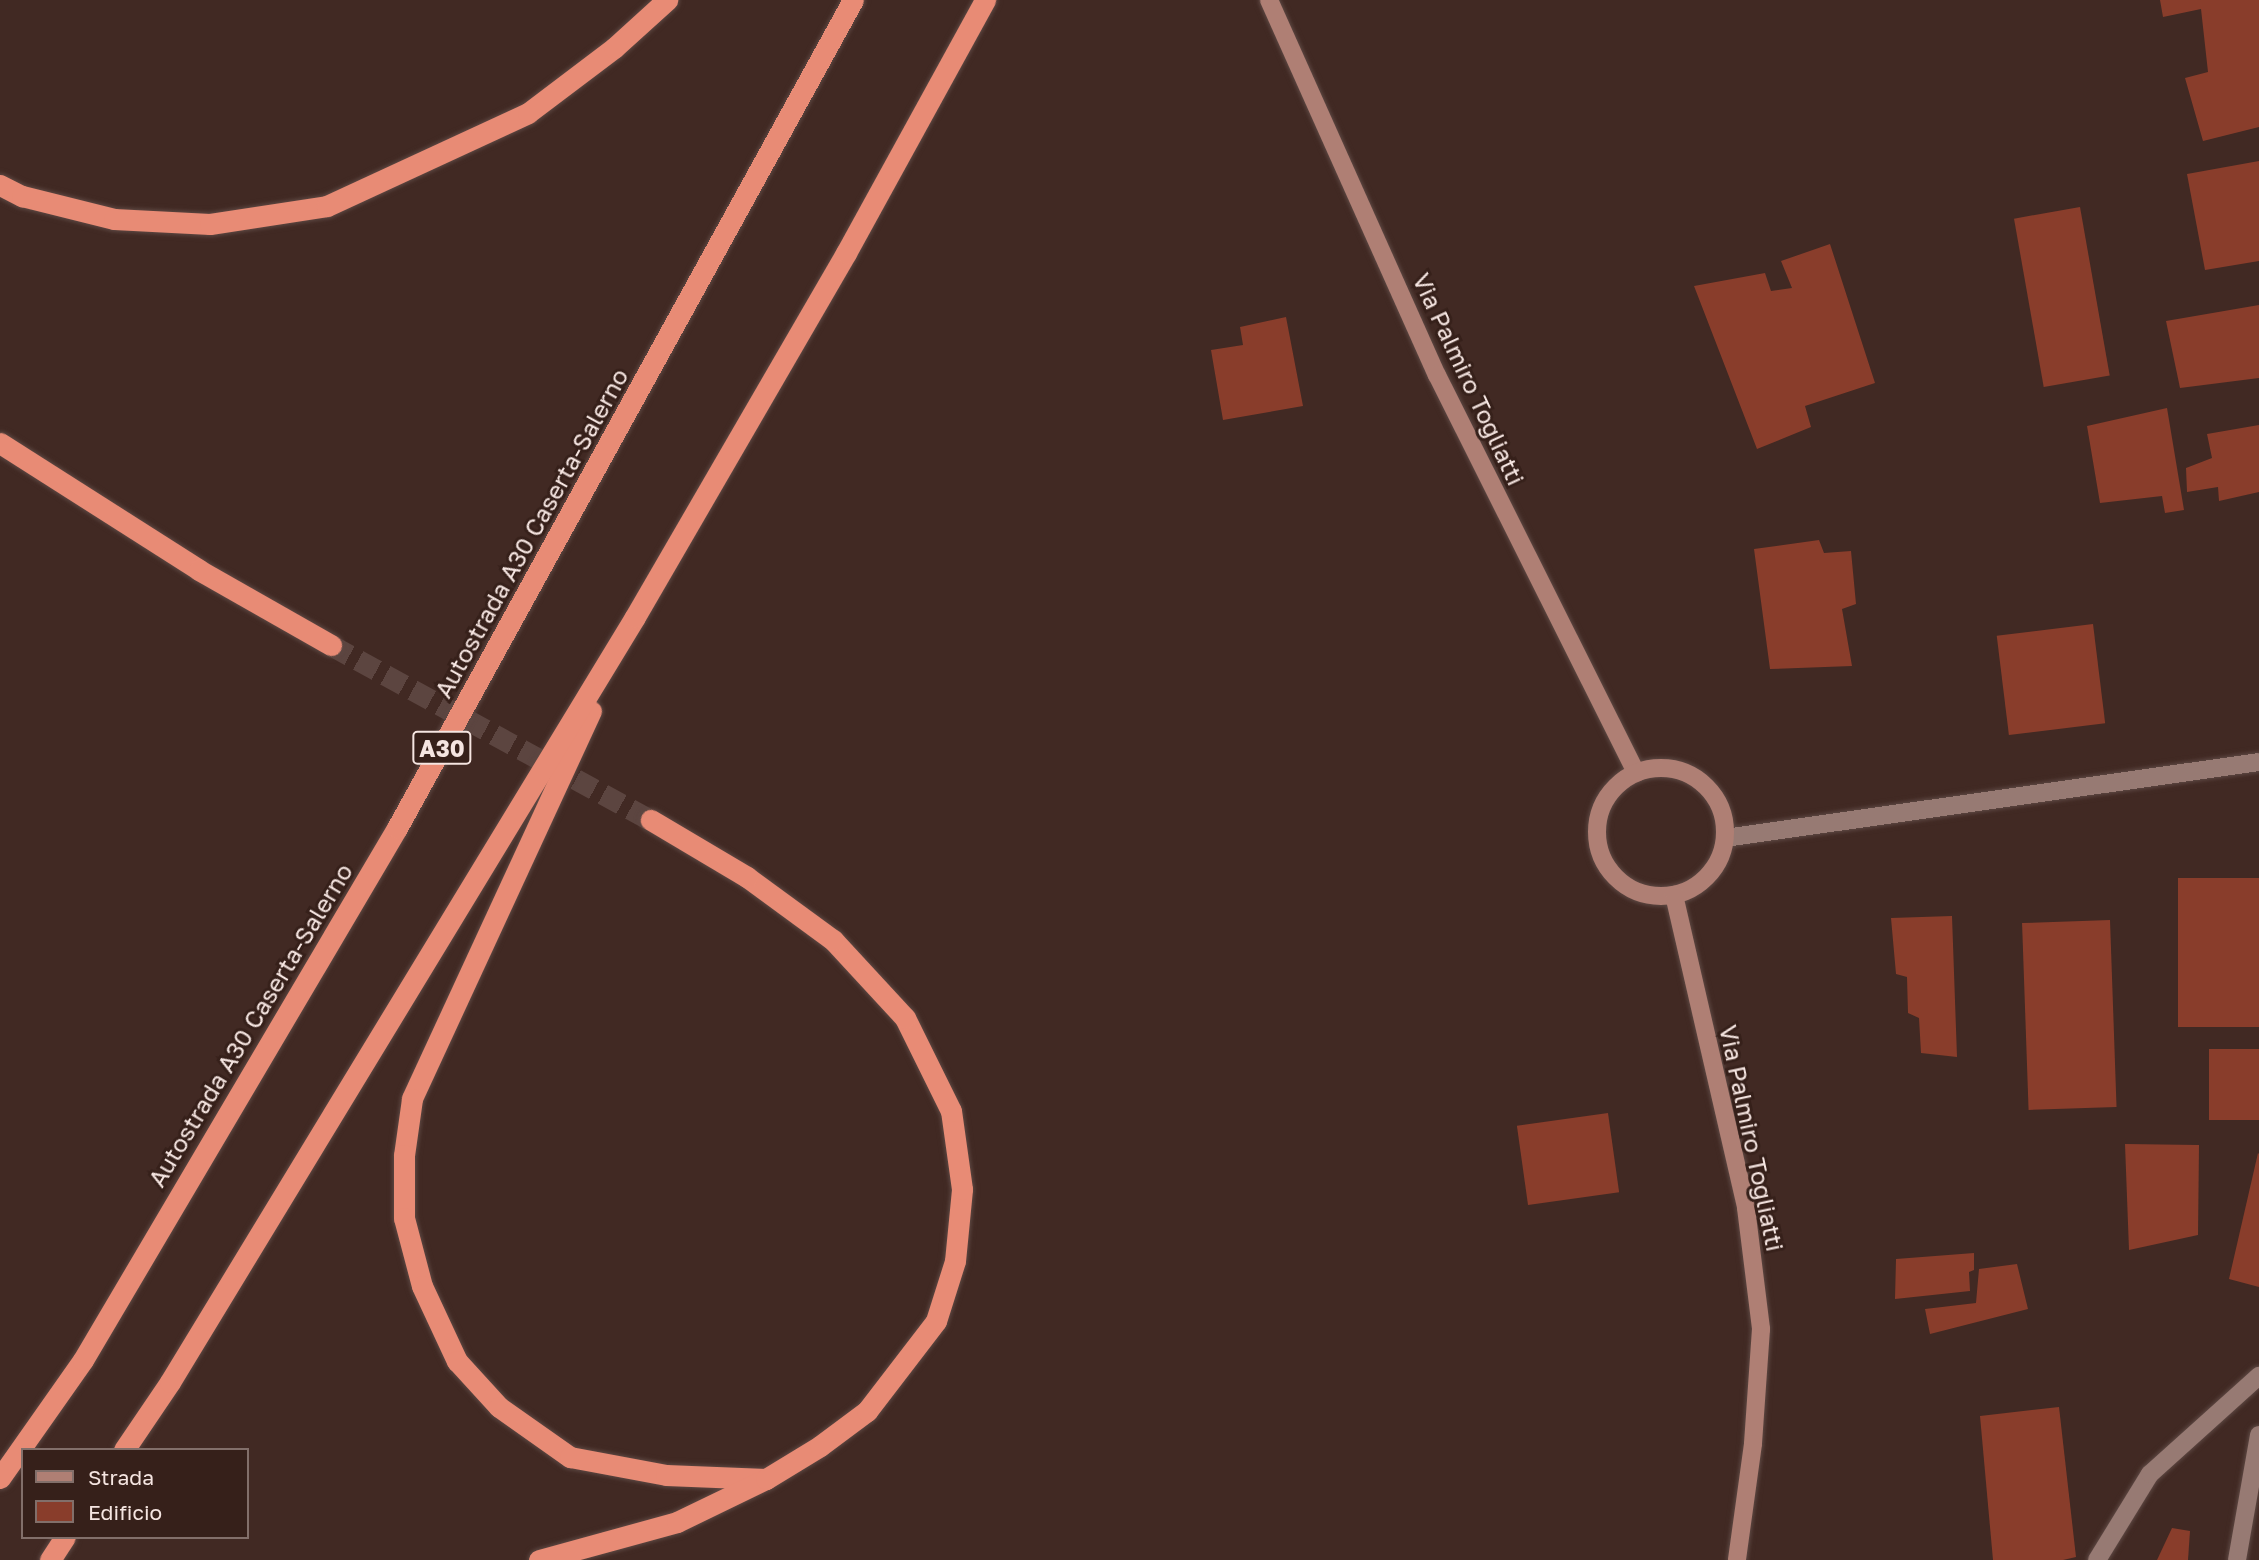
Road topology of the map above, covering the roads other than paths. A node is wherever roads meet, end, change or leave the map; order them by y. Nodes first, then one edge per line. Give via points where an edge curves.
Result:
1 (667, 0) edge
2 (853, 0) edge
3 (985, 0) edge
4 (1269, 0) edge
5 (0, 185) edge
6 (0, 443) edge
7 (635, 617) junction
8 (331, 645) tunnel mouth
9 (2259, 762) edge
10 (1636, 773) junction
11 (651, 820) tunnel mouth
12 (1725, 838) junction
13 (1674, 895) junction
14 (2259, 1376) edge
15 (2259, 1435) edge
16 (21, 1448) edge
17 (21, 1448) edge
18 (125, 1448) edge
19 (0, 1478) edge
20 (766, 1479) junction
21 (64, 1539) edge
22 (50, 1560) edge
23 (539, 1560) edge
24 (1737, 1560) edge
25 (2097, 1560) edge
26 (2237, 1560) edge

1 - 5 highway via 614,48 528,113 327,206 210,224 114,219 22,196
2 - 16 highway, Autostrada A30 Caserta-Salerno / A30 via 397,828 83,1360
3 - 7 highway via 846,253
4 - 10 main road, Via Palmiro Togliatti via 1437,375
6 - 8 highway via 199,570
7 - 18 highway via 170,1382
7 - 20 highway via 412,1099 404,1154 404,1218 422,1286 457,1361 499,1407 570,1457 666,1475
9 - 12 street
10 - 12 main road via 1655,768 1692,775 1718,802
10 - 13 main road via 1605,800 1598,820 1604,861 1616,878 1643,893
11 - 20 highway via 747,877 833,940 905,1018 951,1111 962,1189 955,1261 936,1321 867,1411
12 - 13 main road via 1714,869 1703,881
13 - 24 main road, Via Palmiro Togliatti via 1746,1208 1761,1329 1753,1444
14 - 25 street via 2150,1474
15 - 26 street
17 - 19 highway, Autostrada A30 Caserta-Salerno / A30
20 - 23 highway via 677,1522
21 - 22 highway

